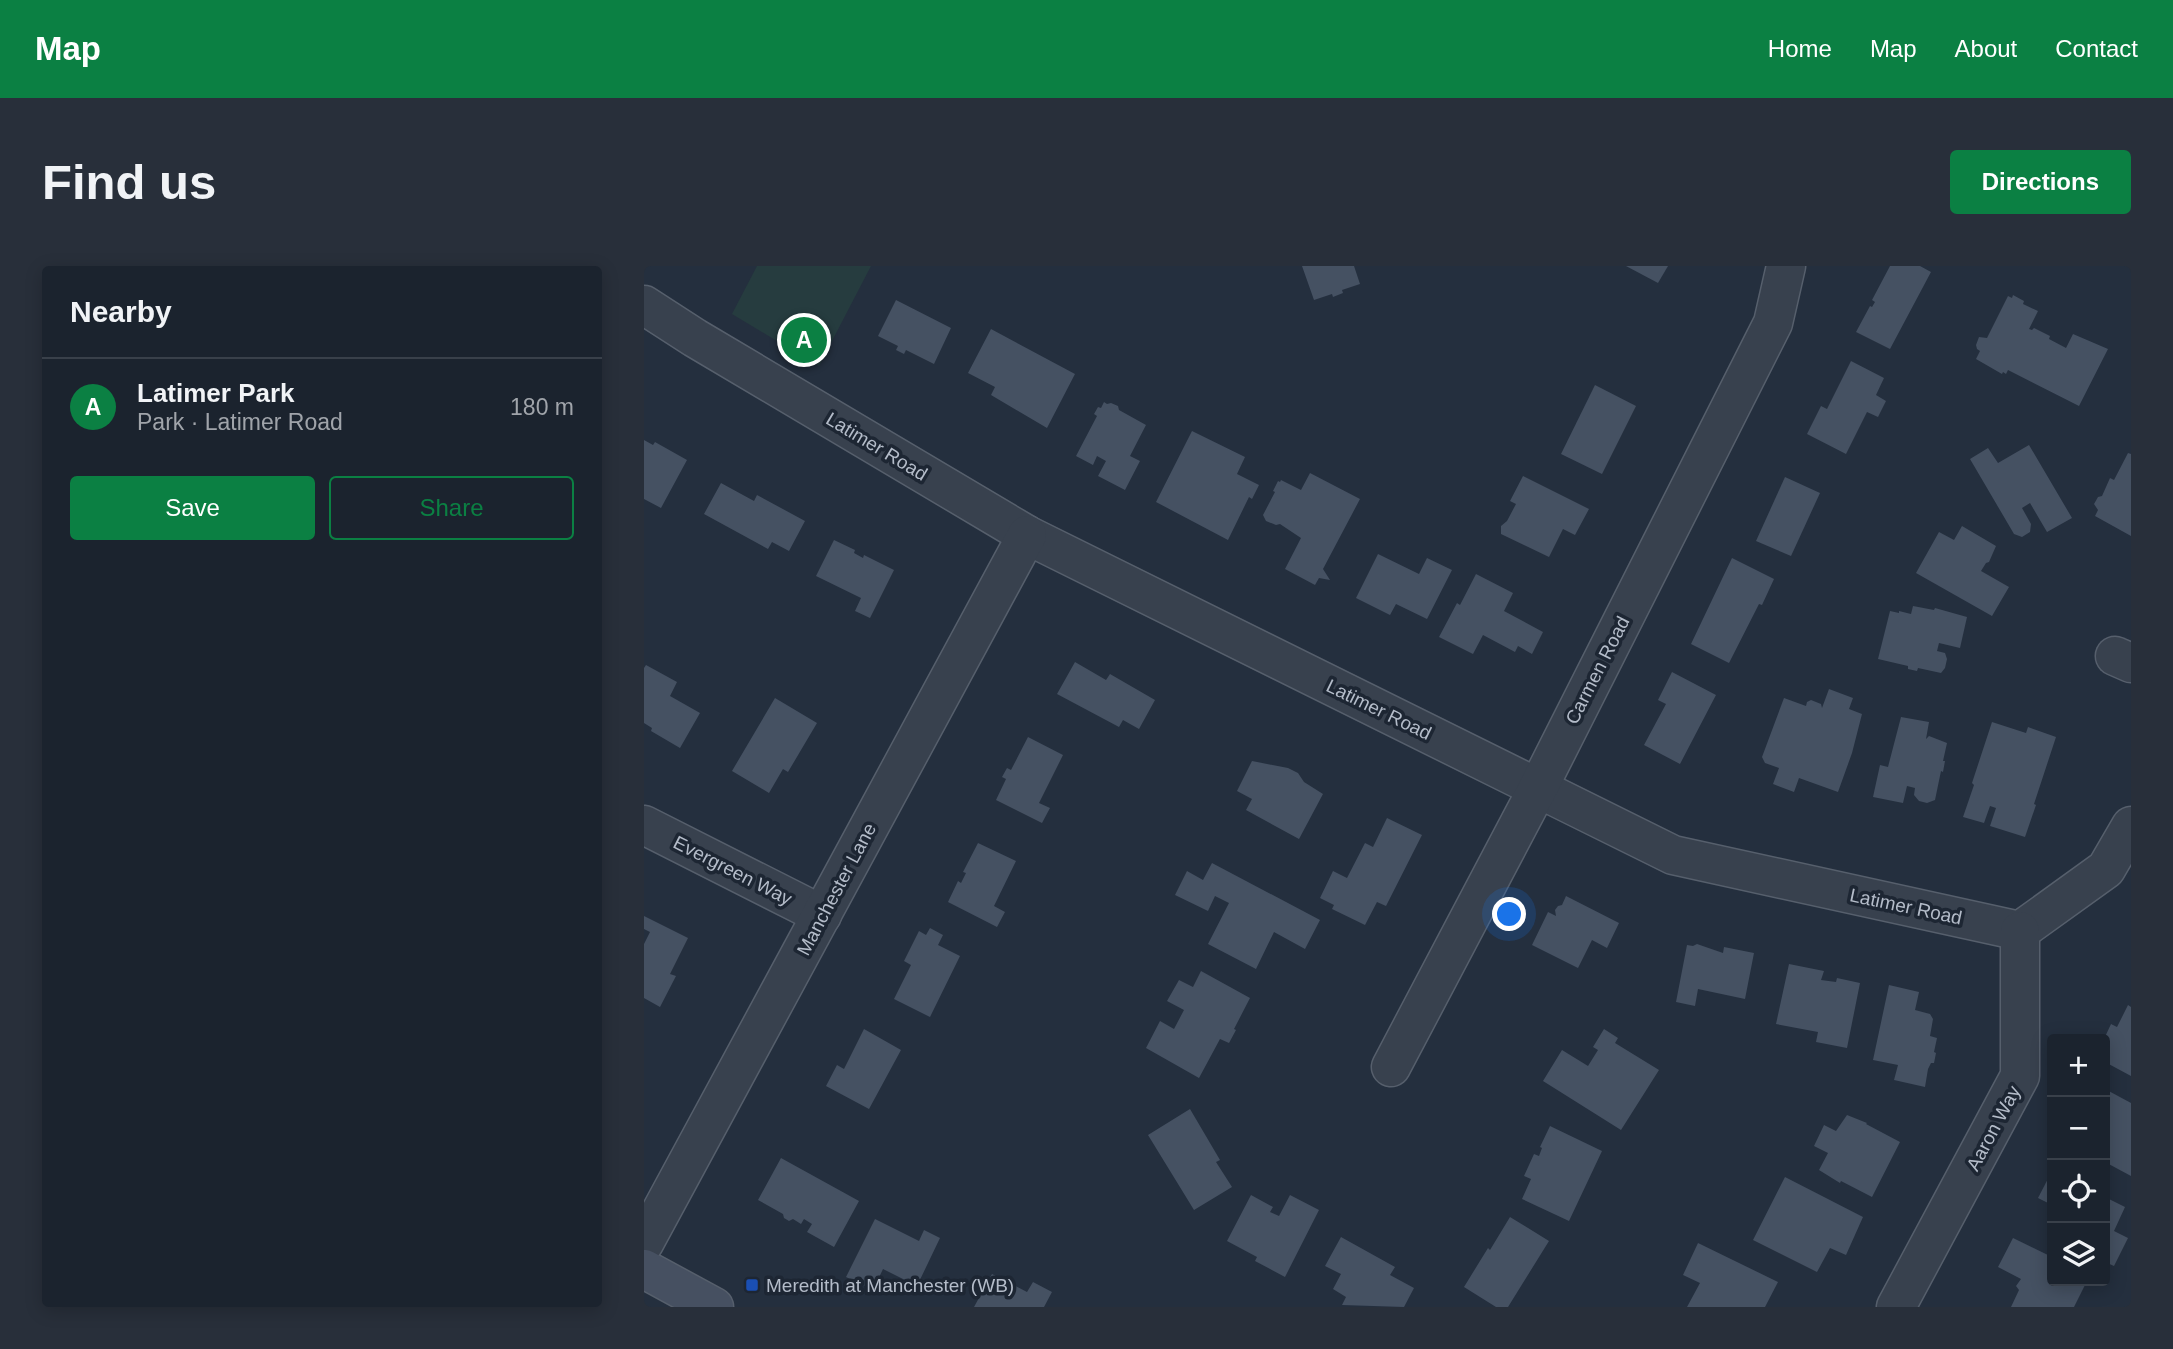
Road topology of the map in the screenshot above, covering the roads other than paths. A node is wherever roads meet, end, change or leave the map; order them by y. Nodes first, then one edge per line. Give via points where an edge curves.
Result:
1 (1786, 266) edge
2 (644, 305) edge
3 (1027, 535) junction
4 (1538, 788) junction
5 (644, 825) edge
6 (2131, 826) edge
7 (822, 915) junction
8 (2020, 931) junction
9 (1391, 1067) dead end
10 (644, 1244) edge
11 (644, 1269) edge
12 (714, 1307) edge
13 (1896, 1307) edge

1 - 4 street, Carmen Road via 1773,323
2 - 3 street, Latimer Road
3 - 4 street, Latimer Road
3 - 7 street, Manchester Lane
4 - 8 street, Latimer Road via 1673,855
4 - 9 street, Carmen Road
5 - 7 street, Evergreen Way
6 - 8 street via 2106,869
7 - 10 street, Manchester Lane
8 - 13 street, Aaron Way via 2020,1076
11 - 12 street

